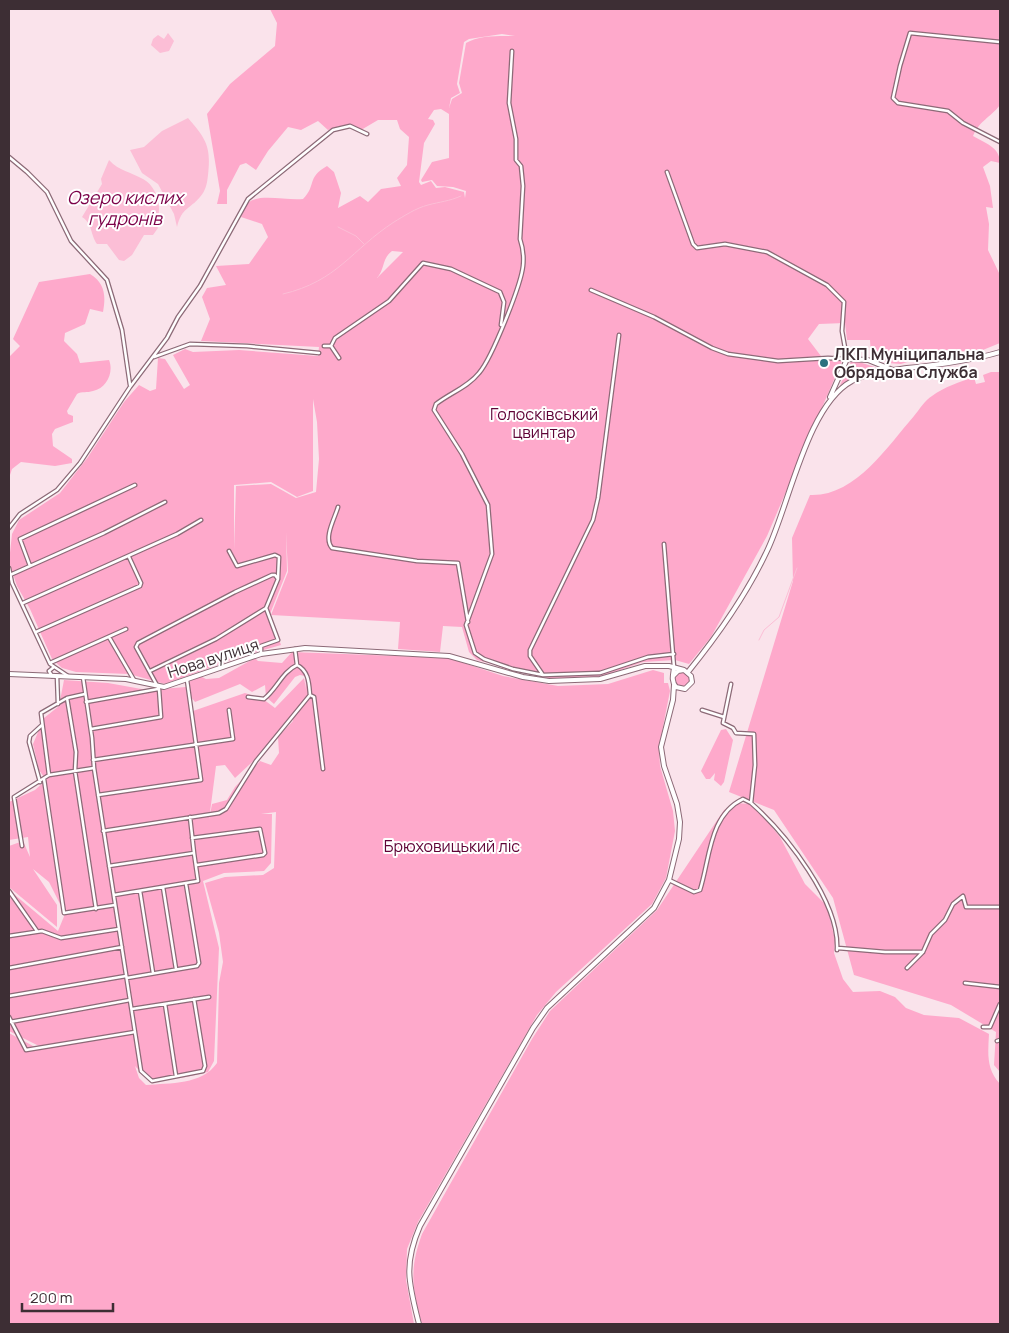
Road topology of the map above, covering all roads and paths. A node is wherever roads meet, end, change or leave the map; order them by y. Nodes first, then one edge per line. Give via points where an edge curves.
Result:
1 (1000, 42) edge
2 (512, 51) dead end
3 (367, 134) dead end
4 (1000, 142) edge
5 (9, 158) edge
6 (668, 172) dead end
7 (591, 290) dead end
8 (500, 332) junction
9 (619, 335) dead end
10 (324, 346) dead end
11 (331, 346) junction
12 (1000, 352) edge
13 (319, 353) dead end
14 (153, 357) junction
15 (339, 358) dead end
16 (847, 359) junction
17 (893, 370) junction
18 (130, 387) junction
19 (828, 402) junction
20 (135, 485) dead end
21 (165, 502) dead end
22 (338, 507) dead end
23 (200, 520) dead end
24 (9, 528) edge
25 (664, 544) dead end
26 (229, 551) dead end
27 (129, 556) junction
28 (30, 566) junction
29 (9, 568) edge
30 (10, 574) edge
31 (278, 578) junction
32 (23, 603) junction
33 (266, 608) junction
34 (468, 622) junction
35 (126, 629) dead end
36 (36, 632) junction
37 (109, 637) junction
38 (295, 648) junction
39 (261, 654) junction
40 (674, 654) junction
41 (50, 664) junction
42 (297, 666) junction
43 (54, 668) junction
44 (674, 668) junction
45 (150, 671) junction
46 (686, 671) junction
47 (9, 674) edge
48 (53, 674) junction
49 (83, 676) junction
50 (543, 676) junction
51 (673, 676) junction
52 (187, 680) junction
53 (134, 681) junction
54 (731, 684) dead end
55 (674, 685) junction
56 (160, 687) junction
57 (685, 689) junction
58 (85, 694) junction
59 (310, 695) junction
60 (248, 697) dead end
61 (67, 698) junction
62 (673, 700) junction
63 (86, 702) junction
64 (58, 704) junction
65 (229, 710) dead end
66 (702, 710) dead end
67 (724, 717) junction
68 (42, 725) junction
69 (91, 729) junction
70 (197, 744) junction
71 (93, 760) junction
72 (94, 768) junction
73 (322, 769) dead end
74 (75, 771) junction
75 (50, 775) junction
76 (44, 779) junction
77 (40, 782) junction
78 (98, 795) junction
79 (751, 803) junction
80 (190, 818) junction
81 (103, 830) junction
82 (192, 838) junction
83 (22, 846) dead end
84 (194, 853) junction
85 (197, 865) junction
86 (109, 866) junction
87 (669, 880) junction
88 (186, 884) junction
89 (163, 887) junction
90 (9, 891) edge
91 (140, 891) junction
92 (114, 895) junction
93 (115, 905) junction
94 (1000, 907) edge
95 (96, 909) junction
96 (119, 928) junction
97 (37, 931) junction
98 (9, 936) edge
99 (122, 947) junction
100 (923, 952) junction
101 (9, 968) edge
102 (908, 968) dead end
103 (176, 969) junction
104 (153, 973) junction
105 (127, 977) junction
106 (965, 983) dead end
107 (1000, 987) edge
108 (9, 996) edge
109 (209, 997) dead end
110 (194, 999) junction
111 (130, 1000) junction
112 (165, 1004) junction
113 (1000, 1004) edge
114 (132, 1009) junction
115 (9, 1017) edge
116 (10, 1022) junction
117 (983, 1027) dead end
118 (135, 1032) junction
119 (176, 1076) junction
120 (419, 1324) edge

1 - 4 street via 910,33 893,98 898,103 948,111 963,123
2 - 8 street via 509,103 516,139 516,160 522,173 520,239 524,265
3 - 14 street via 350,126 334,130 248,199 200,286
5 - 18 street via 47,192 71,241 107,280 122,330
6 - 16 street via 697,248 725,244 767,252 822,282 841,297 844,302 842,331
7 - 16 street via 728,354 778,361
8 - 11 street via 504,302 500,292 451,269 423,263 389,301 342,333
8 - 34 street via 480,372 436,404 435,413 487,499 492,554
9 - 50 street via 593,520 530,651
10 - 11 street
11 - 15 street
12 - 17 street
13 - 14 street via 190,344
14 - 18 street
16 - 17 street via 868,360
16 - 19 street
17 - 19 street via 852,380
18 - 24 street via 80,464 57,490 20,514
19 - 46 street via 792,481 764,558 711,643
20 - 28 street via 20,539
21 - 28 street via 104,534
22 - 34 street via 328,536 332,548 417,561 458,563
23 - 27 street
25 - 40 street
26 - 31 street via 237,566 278,556
27 - 32 street
27 - 36 street via 140,586
28 - 30 street
29 - 30 street
30 - 32 street
31 - 33 street
31 - 45 street via 272,575 235,592 138,643 136,647
32 - 36 street
33 - 39 street via 278,640 262,646
33 - 45 street via 216,639
34 - 50 street via 472,648 478,656
35 - 37 street
36 - 41 street
37 - 41 street
37 - 53 street
38 - 39 street, Нова вулиця
38 - 42 street
38 - 44 street, Нова вулиця via 449,656 504,672 549,680 600,679 645,666
39 - 52 street, Нова вулиця
40 - 44 street
40 - 50 street via 648,657 600,673
41 - 43 street, Нова вулиця
41 - 48 street
42 - 59 street via 304,669
42 - 60 street via 285,673 283,680 264,700
43 - 48 street
43 - 48 street, Нова вулиця
44 - 46 street, Нова вулиця
44 - 51 street
45 - 56 street
46 - 51 street via 678,671
46 - 57 street via 692,682
47 - 48 street
48 - 49 street, Нова вулиця
48 - 64 street
49 - 53 street, Нова вулиця
49 - 58 street
51 - 55 street
52 - 56 street, Нова вулиця
52 - 70 street
53 - 56 street, Нова вулиця
54 - 67 street
55 - 57 street
55 - 62 street
56 - 63 street
56 - 69 street via 161,714 158,719
57 - 62 street
58 - 61 street
58 - 63 street
59 - 73 street via 314,697
59 - 80 street via 256,761 226,809
61 - 64 street
61 - 74 street via 76,752
62 - 87 street via 661,747 680,822
63 - 69 street
64 - 68 street via 41,713
65 - 70 street via 233,739
66 - 67 street
67 - 79 street via 723,723 736,733 754,734
68 - 75 street
68 - 77 street via 28,742
69 - 71 street
70 - 71 street
70 - 78 street via 202,780
71 - 72 street
72 - 74 street
72 - 78 street
74 - 75 street
74 - 95 street
75 - 76 street
76 - 77 street
76 - 95 street via 64,913
77 - 83 street via 14,797
78 - 81 street
79 - 87 street via 743,799 724,813 712,839 700,890 694,892
79 - 100 street via 785,837 816,881 830,915 837,949
80 - 81 street
80 - 82 street
81 - 86 street
82 - 84 street
82 - 85 street via 260,829 265,853 263,856
84 - 85 street
84 - 86 street
85 - 88 street via 199,879
86 - 92 street
87 - 120 street via 654,908 547,1008 420,1226 410,1249 408,1272
88 - 89 street
88 - 103 street via 199,963
89 - 91 street
89 - 103 street
90 - 97 street
91 - 92 street
91 - 104 street
92 - 93 street
93 - 95 street
93 - 96 street
94 - 100 street via 966,907 963,896 931,934
96 - 97 street via 61,938
96 - 99 street
97 - 98 street
99 - 101 street
99 - 105 street
100 - 102 street
103 - 104 street
104 - 105 street
105 - 108 street
105 - 111 street
106 - 107 street
109 - 110 street
110 - 112 street
110 - 119 street via 205,1066 203,1071
111 - 114 street
111 - 116 street
112 - 114 street
112 - 119 street
113 - 117 street via 990,1027
114 - 118 street
115 - 116 street
116 - 118 street via 26,1050
118 - 119 street via 141,1071 152,1081

